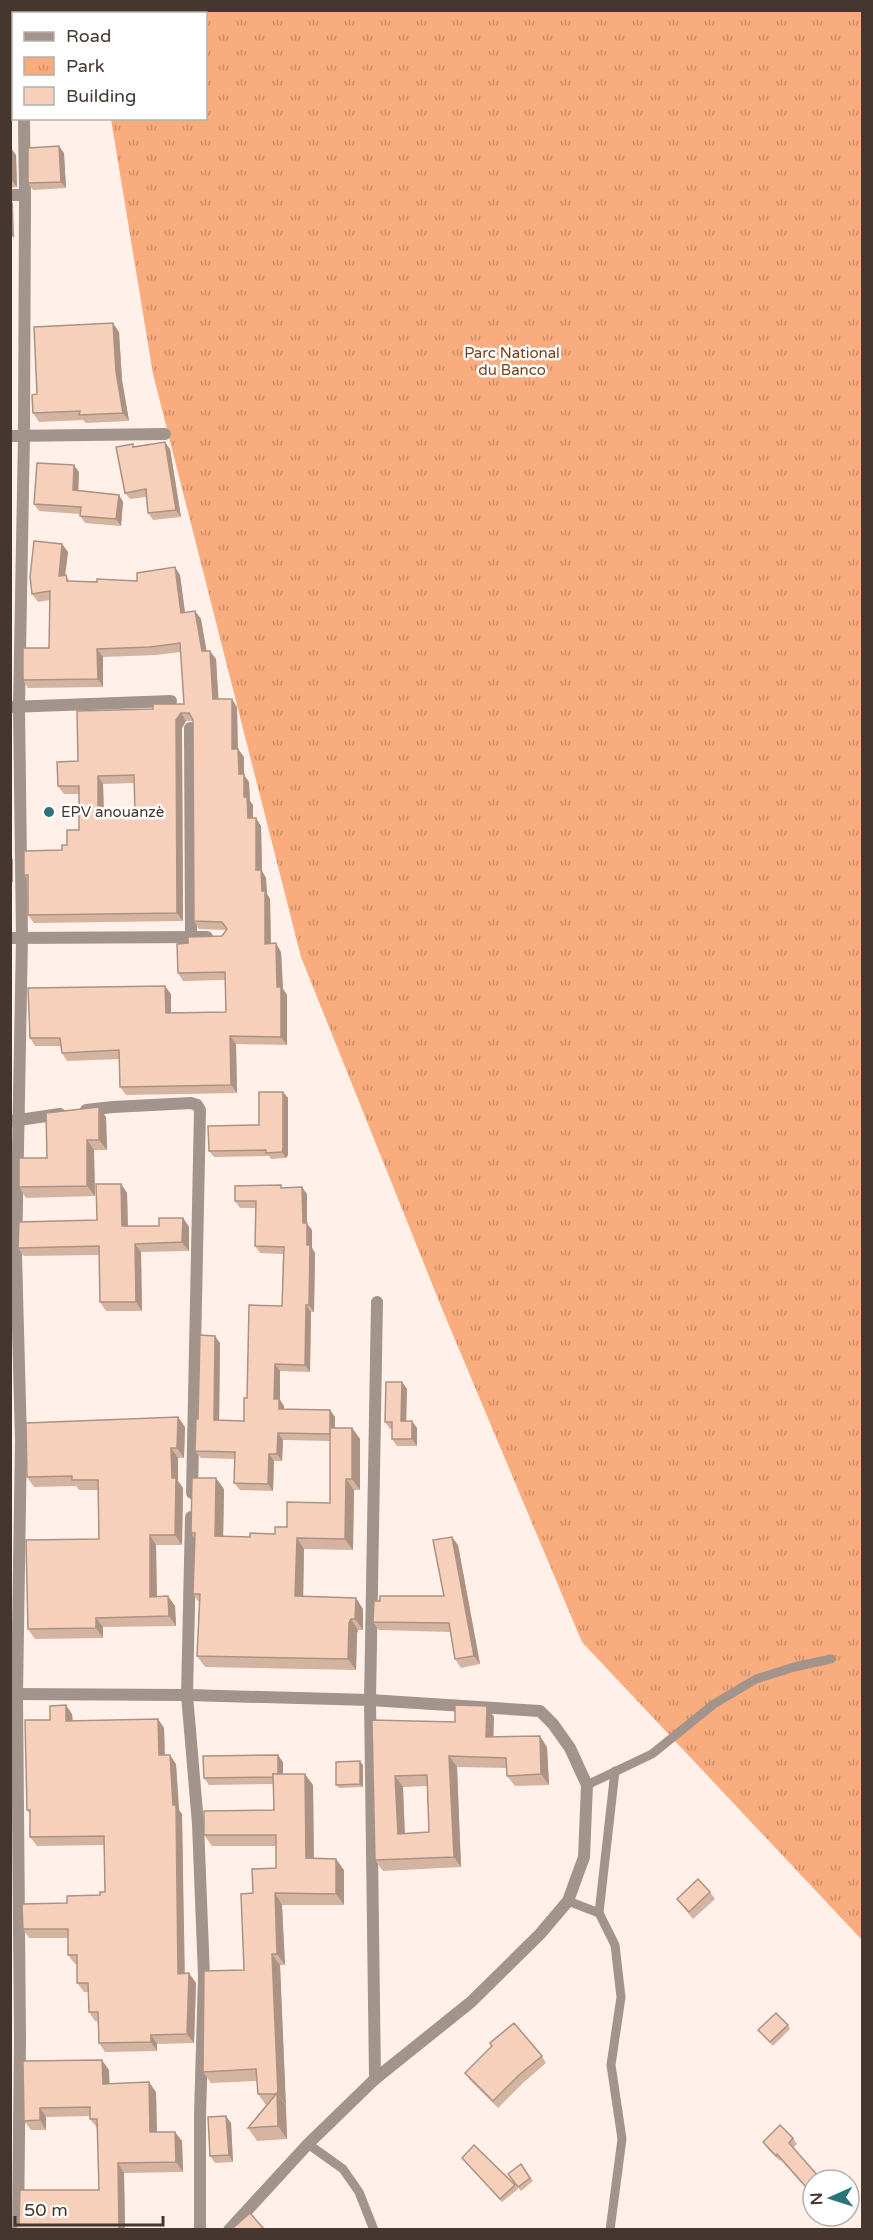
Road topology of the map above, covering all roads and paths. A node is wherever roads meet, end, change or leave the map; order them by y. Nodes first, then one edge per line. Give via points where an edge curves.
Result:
1 (24, 120) edge
2 (10, 195) edge
3 (25, 195) junction
4 (165, 434) dead end
5 (10, 436) edge
6 (24, 436) junction
7 (171, 701) edge
8 (15, 707) edge
9 (190, 728) edge
10 (190, 937) junction
11 (224, 937) edge
12 (16, 938) edge
13 (14, 1120) edge
14 (377, 1302) dead end
15 (831, 1659) dead end
16 (14, 1694) edge
17 (187, 1695) junction
18 (370, 1700) junction
19 (615, 1771) junction
20 (587, 1785) junction
21 (568, 1901) junction
22 (599, 1913) junction
23 (375, 2079) junction
24 (308, 2144) junction
25 (18, 2229) edge
26 (200, 2229) edge
27 (229, 2229) edge
28 (374, 2229) edge
29 (610, 2229) edge

1 - 3 street
2 - 3 street
3 - 6 street
4 - 6 street
5 - 6 street
6 - 8 street
7 - 8 street
8 - 12 street
9 - 10 street
10 - 11 street
10 - 12 street
12 - 13 street
13 - 16 street via 21,1440
13 - 17 street via 191,1102 200,1110
14 - 18 street
15 - 19 lane via 756,1679 714,1704 652,1754
16 - 17 street
16 - 25 street via 20,2039
17 - 18 street
17 - 26 street via 198,1824 204,1976
18 - 20 street via 540,1711 570,1748
18 - 23 street
19 - 20 lane
19 - 22 lane
20 - 21 street via 584,1857
21 - 22 lane
21 - 23 street via 471,2002
22 - 29 lane via 615,1945 621,1997 611,2065 622,2139
23 - 24 street
24 - 27 street
24 - 28 lane via 343,2169 359,2192

